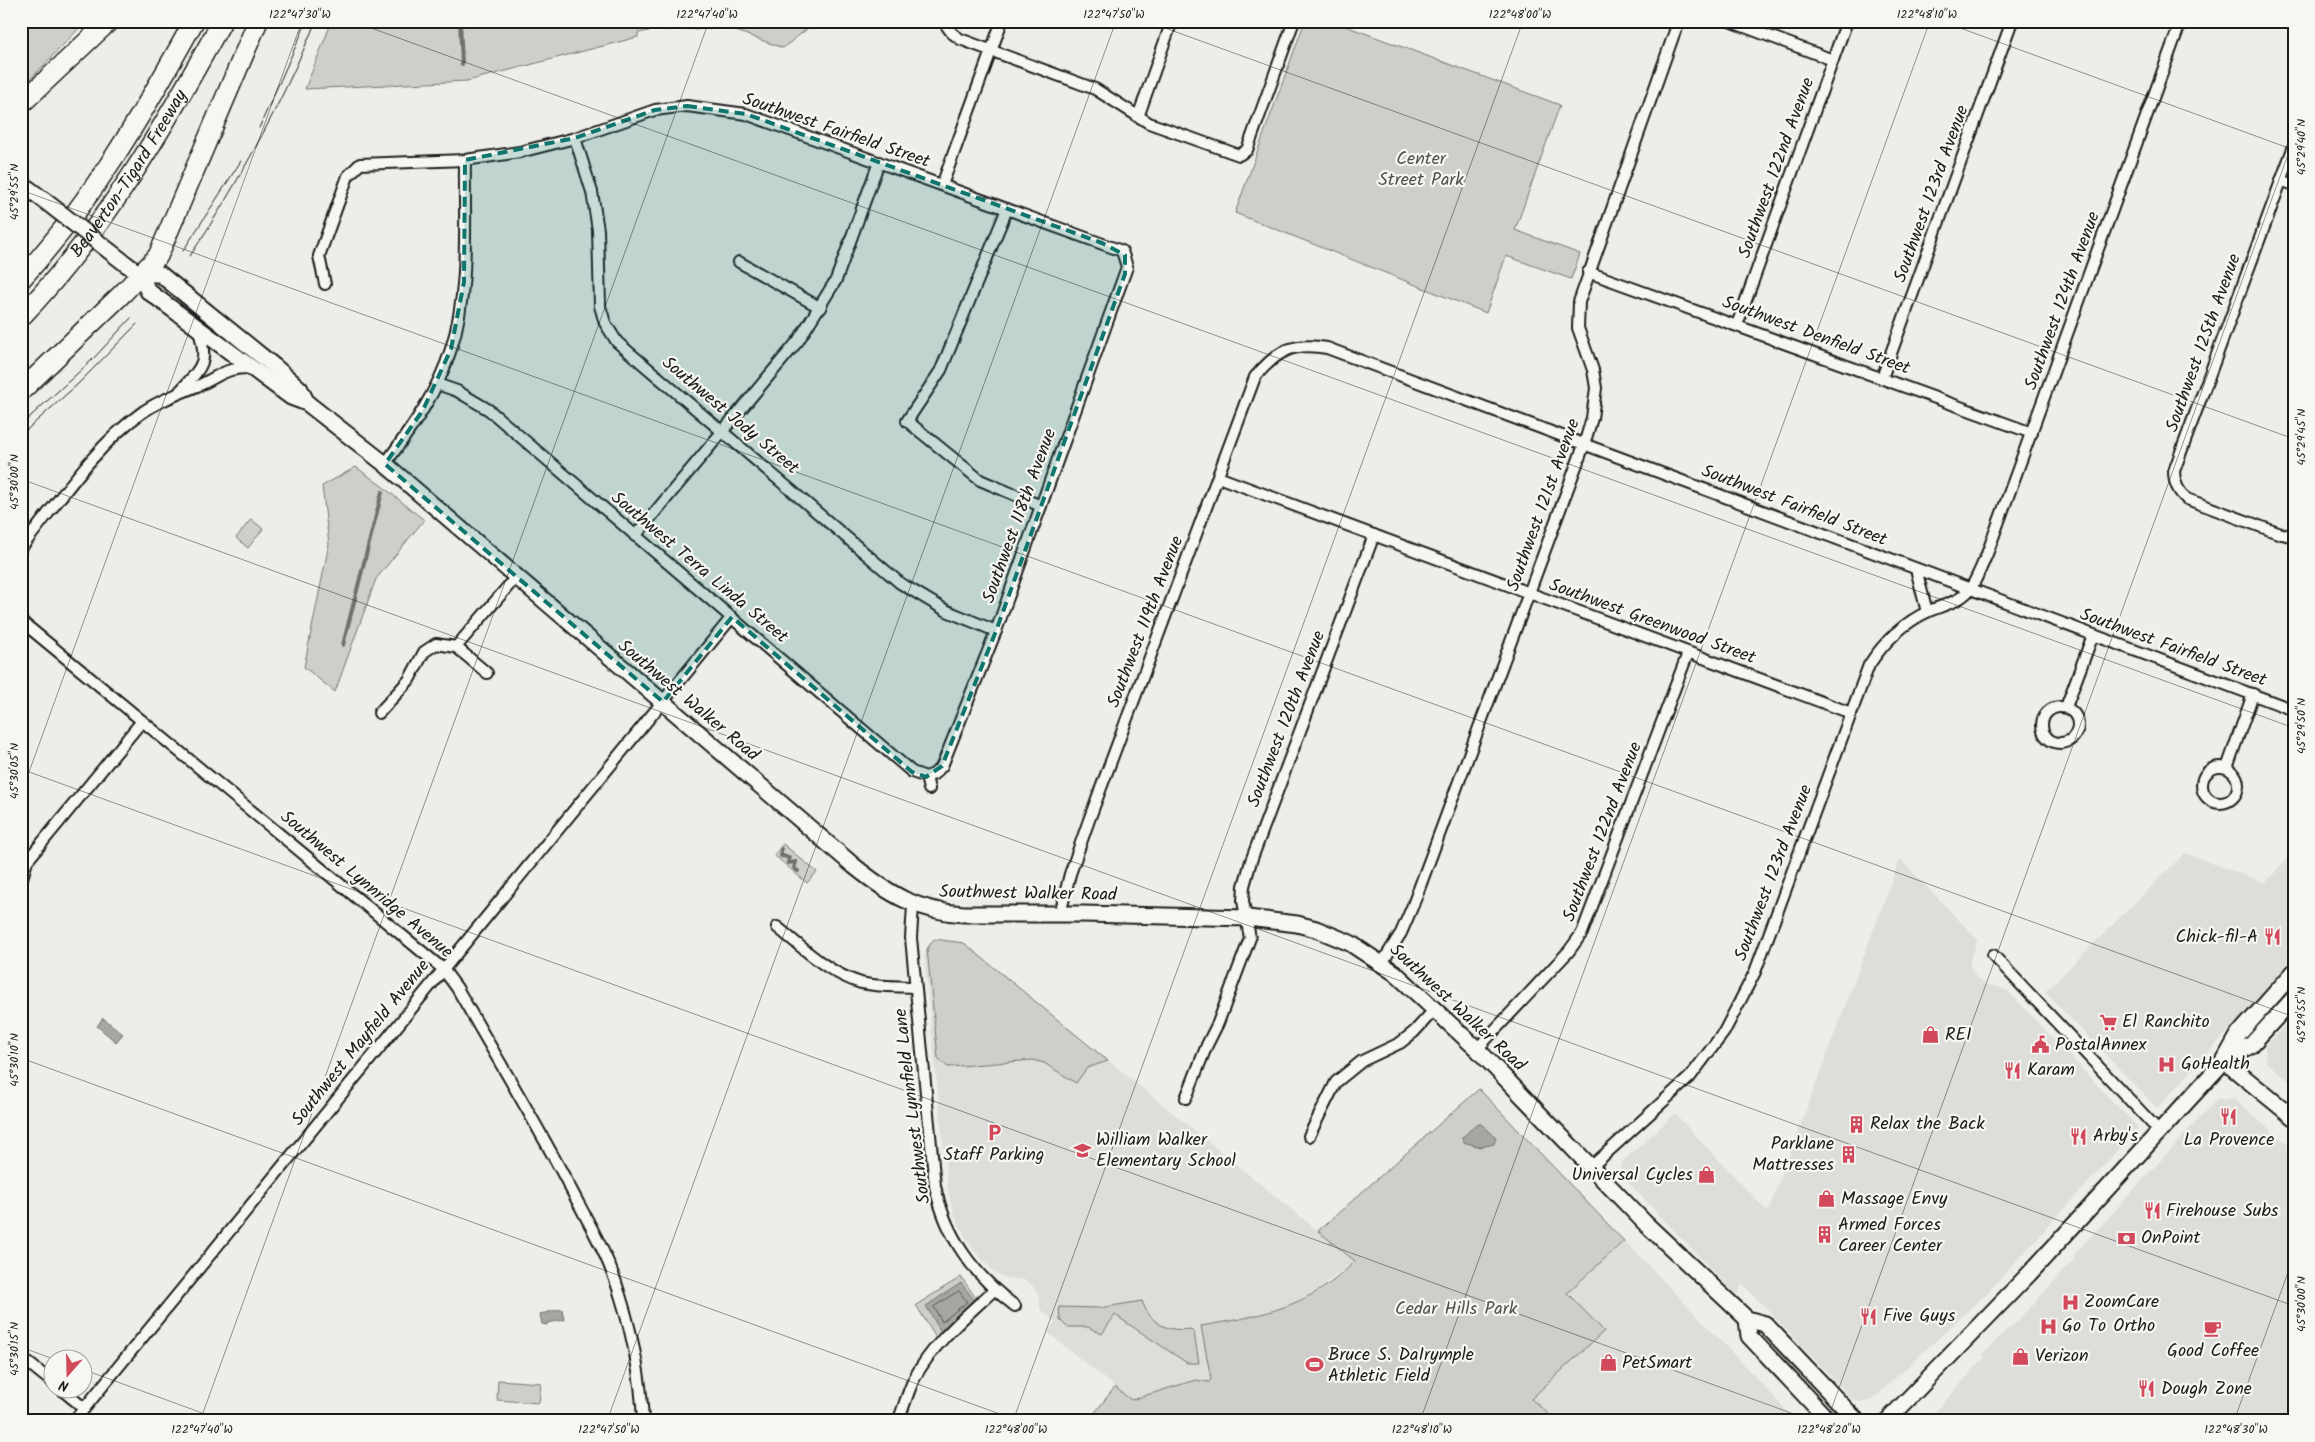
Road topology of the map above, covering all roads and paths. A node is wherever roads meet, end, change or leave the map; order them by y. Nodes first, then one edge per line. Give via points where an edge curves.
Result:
1 (109, 21) edge
2 (194, 21) edge
3 (222, 21) edge
4 (258, 21) edge
5 (943, 21) edge
6 (1002, 21) edge
7 (1172, 21) edge
8 (1294, 21) edge
9 (1681, 21) edge
10 (1729, 21) edge
11 (1847, 21) edge
12 (2012, 21) edge
13 (2181, 21) edge
14 (991, 51) junction
15 (1833, 60) junction
16 (21, 104) edge
17 (1138, 118) junction
18 (575, 138) junction
19 (2294, 146) edge
20 (465, 160) junction
21 (879, 162) junction
22 (2281, 180) junction
23 (942, 185) junction
24 (2294, 185) edge
25 (25, 186) edge
26 (1007, 209) junction
27 (1125, 256) joint
28 (739, 262) dead end
29 (133, 269) junction
30 (1588, 272) junction
31 (21, 279) edge
32 (325, 284) dead end
33 (821, 308) junction
34 (21, 317) edge
35 (1737, 325) junction
36 (198, 328) junction
37 (1281, 352) joint
38 (251, 368) junction
39 (1882, 378) junction
40 (437, 384) junction
41 (21, 391) edge
42 (179, 392) junction
43 (307, 403) junction
44 (723, 431) junction
45 (2032, 433) junction
46 (1584, 445) junction
47 (384, 464) junction
48 (1218, 477) junction
49 (1041, 506) junction
50 (1374, 535) junction
51 (635, 536) junction
52 (2294, 537) edge
53 (21, 548) edge
54 (1916, 569) junction
55 (516, 577) junction
56 (1970, 589) junction
57 (1530, 594) junction
58 (1927, 612) junction
59 (732, 617) junction
60 (21, 622) edge
61 (996, 631) junction
62 (2093, 635) junction
63 (456, 647) junction
64 (1688, 653) junction
65 (487, 673) dead end
66 (2253, 694) junction
67 (663, 702) junction
68 (2066, 708) dead end
69 (2294, 710) edge
70 (379, 713) dead end
71 (1851, 713) junction
72 (142, 721) junction
73 (2226, 768) dead end
74 (926, 777) junction
75 (929, 789) dead end
76 (21, 882) edge
77 (912, 904) junction
78 (1060, 914) junction
79 (1248, 918) junction
80 (777, 927) dead end
81 (1993, 956) dead end
82 (1382, 963) junction
83 (443, 969) junction
84 (2294, 972) edge
85 (915, 987) junction
86 (2294, 998) edge
87 (1435, 1009) junction
88 (1477, 1049) junction
89 (2224, 1061) junction
90 (1186, 1098) dead end
91 (2294, 1118) edge
92 (2160, 1131) junction
93 (1309, 1136) dead end
94 (1591, 1167) junction
95 (994, 1290) junction
96 (1015, 1306) dead end
97 (1747, 1318) junction
98 (21, 1357) edge
99 (42, 1374) edge
100 (74, 1400) edge
101 (84, 1408) junction
102 (899, 1419) dead end
103 (74, 1421) edge
104 (643, 1421) edge
105 (1829, 1421) edge
106 (1857, 1421) edge
107 (1887, 1421) edge

1 - 16 highway
2 - 31 highway, Beaverton-Tigard Freeway via 145,109 102,175 72,218
3 - 34 highway, Beaverton-Tigard Freeway via 161,131 124,188 70,260
4 - 29 highway via 158,256
5 - 14 street via 956,37
6 - 14 street
7 - 17 street
8 - 17 street via 1247,150 1239,155
9 - 30 street, Southwest 121st Avenue
10 - 15 street
11 - 15 street, Southwest 122nd Avenue
12 - 39 street, Southwest 123rd Avenue
13 - 45 street, Southwest 124th Avenue
14 - 17 street via 1095,89
14 - 23 street
15 - 35 street, Southwest 122nd Avenue
18 - 20 street, Southwest Fairfield Street via 520,152
18 - 21 street, Southwest Fairfield Street via 655,110 687,106 717,108 746,114
18 - 44 street, Southwest Jody Street via 592,192 598,230 600,306 605,322 617,342
19 - 22 street, Southwest 125th Avenue
20 - 32 street, Southwest Fairfield Street via 366,162 355,167 348,176 319,256
20 - 40 street via 462,301 451,349
21 - 23 street, Southwest Fairfield Street
21 - 33 street via 836,280
22 - 24 street
22 - 52 street, Southwest 125th Avenue via 2174,471 2176,487 2187,499
23 - 26 street, Southwest Fairfield Street
25 - 29 main road, Southwest Walker Road, bridge
26 - 27 street, Southwest Fairfield Street via 1118,249
26 - 49 street via 941,370 907,421 980,480
27 - 49 street, Southwest 118th Avenue via 1125,274
28 - 33 street
29 - 36 main road, Southwest Walker Road via 148,291
29 - 41 highway
29 - 43 main road, Southwest Walker Road via 160,274 300,388
30 - 35 street, Southwest Denfield Street
30 - 46 street, Southwest 121st Avenue via 1579,302 1578,328 1596,388
33 - 44 street via 798,341
35 - 39 street, Southwest Denfield Street
36 - 38 main road, Southwest Walker Road
36 - 42 street via 205,350 202,364
37 - 46 street, Southwest Fairfield Street via 1296,346 1327,348
37 - 48 street, Southwest 119th Avenue via 1269,360 1255,377
38 - 42 street via 224,370 202,384
38 - 43 main road, Southwest Walker Road via 291,398
39 - 45 street, Southwest Denfield Street
40 - 47 street via 413,426
40 - 51 street, Southwest Terra Linda Street via 457,391 489,410
42 - 53 street via 141,413 119,430
43 - 47 main road, Southwest Walker Road
44 - 51 street
44 - 61 street, Southwest Jody Street via 900,583 947,611
45 - 56 street, Southwest 124th Avenue via 1987,554
46 - 54 street, Southwest Fairfield Street
46 - 57 street, Southwest 121st Avenue
47 - 55 main road, Southwest Walker Road
48 - 50 street, Southwest Greenwood Street
48 - 78 street, Southwest 119th Avenue via 1073,865
49 - 61 street, Southwest 118th Avenue
50 - 57 street, Southwest Greenwood Street
50 - 79 street, Southwest 120th Avenue via 1251,861 1243,901
51 - 59 street, Southwest Terra Linda Street
54 - 56 street, Southwest Fairfield Street
54 - 58 street
55 - 63 street
55 - 67 main road, Southwest Walker Road
56 - 58 street, Southwest 123rd Avenue via 1957,600
56 - 62 street, Southwest Fairfield Street
57 - 64 street, Southwest Greenwood Street
57 - 82 street, Southwest 121st Avenue via 1413,905 1401,933
58 - 71 street, Southwest 123rd Avenue via 1882,644 1869,665
59 - 67 street, Southwest Mayfield Avenue
59 - 74 street, Southwest Terra Linda Street via 912,772
60 - 72 street, Southwest Lynnridge Avenue
61 - 74 street, Southwest 118th Avenue via 942,766
62 - 66 street, Southwest Fairfield Street
62 - 68 street
63 - 65 street
63 - 70 street via 436,644 424,652 409,680
64 - 71 street, Southwest Greenwood Street
64 - 88 street, Southwest 122nd Avenue via 1582,933
66 - 69 street, Southwest Fairfield Street
66 - 73 street
67 - 77 main road, Southwest Walker Road via 865,875
67 - 83 street, Southwest Mayfield Avenue
71 - 94 street, Southwest 123rd Avenue via 1754,972 1724,1032 1690,1077
72 - 76 street via 27,861
72 - 83 street, Southwest Lynnridge Avenue
74 - 75 street
77 - 78 main road, Southwest Walker Road via 934,911 964,914
77 - 85 street, Southwest Lynnfield Lane via 910,930
78 - 79 main road, Southwest Walker Road
79 - 82 main road, Southwest Walker Road via 1316,929 1350,943
79 - 90 street, Southwest 120th Avenue via 1250,938
80 - 85 street via 827,968 845,977 879,986
81 - 92 street
82 - 87 main road, Southwest Walker Road
83 - 101 street, Southwest Mayfield Avenue
83 - 104 street, Southwest Lynnridge Avenue via 557,1163 601,1246 620,1293 635,1352
84 - 89 main road via 2239,1034
85 - 95 street, Southwest Lynnfield Lane via 939,1205 946,1225 966,1260
86 - 89 main road via 2252,1045
87 - 88 main road, Southwest Walker Road
87 - 93 street via 1400,1043 1362,1061 1336,1082
88 - 94 main road, Southwest Walker Road
89 - 91 main road
89 - 92 main road
92 - 107 main road via 1955,1353
94 - 97 main road, Southwest Walker Road via 1646,1224
95 - 96 street, Southwest Lynnfield Lane
95 - 102 street via 932,1351 914,1380
97 - 105 main road via 1749,1336
97 - 106 main road, Southwest Walker Road via 1764,1324
98 - 99 street
100 - 101 street
101 - 103 street, Southwest Mayfield Avenue

